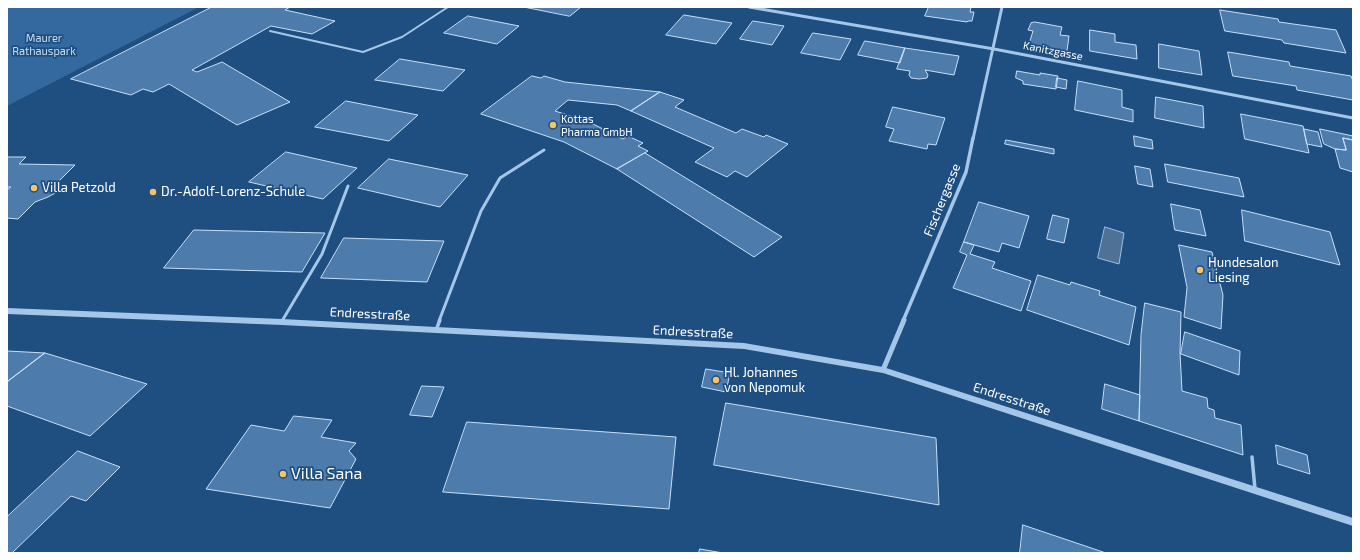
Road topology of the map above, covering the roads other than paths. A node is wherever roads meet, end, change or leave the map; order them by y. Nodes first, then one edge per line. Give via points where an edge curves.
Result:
1 (448, 7) edge
2 (749, 7) edge
3 (1002, 7) edge
4 (270, 31) dead end
5 (994, 49) junction
6 (1353, 118) edge
7 (544, 150) dead end
8 (348, 186) dead end
9 (7, 311) edge
10 (282, 322) junction
11 (436, 330) junction
12 (883, 370) junction
13 (1252, 457) dead end
14 (1255, 491) junction
15 (1353, 522) edge

1 - 4 lane via 402,37 362,52
2 - 5 street, Kanitzgasse
3 - 5 street, Fischergasse
5 - 6 street, Kanitzgasse
5 - 12 street, Fischergasse via 966,172
7 - 11 lane via 500,178 481,211
8 - 10 lane via 322,254
9 - 10 street, Endresstraße
10 - 11 street, Endresstraße
11 - 12 street, Endresstraße via 744,346
12 - 14 street, Endresstraße
13 - 14 lane
14 - 15 street, Endresstraße

